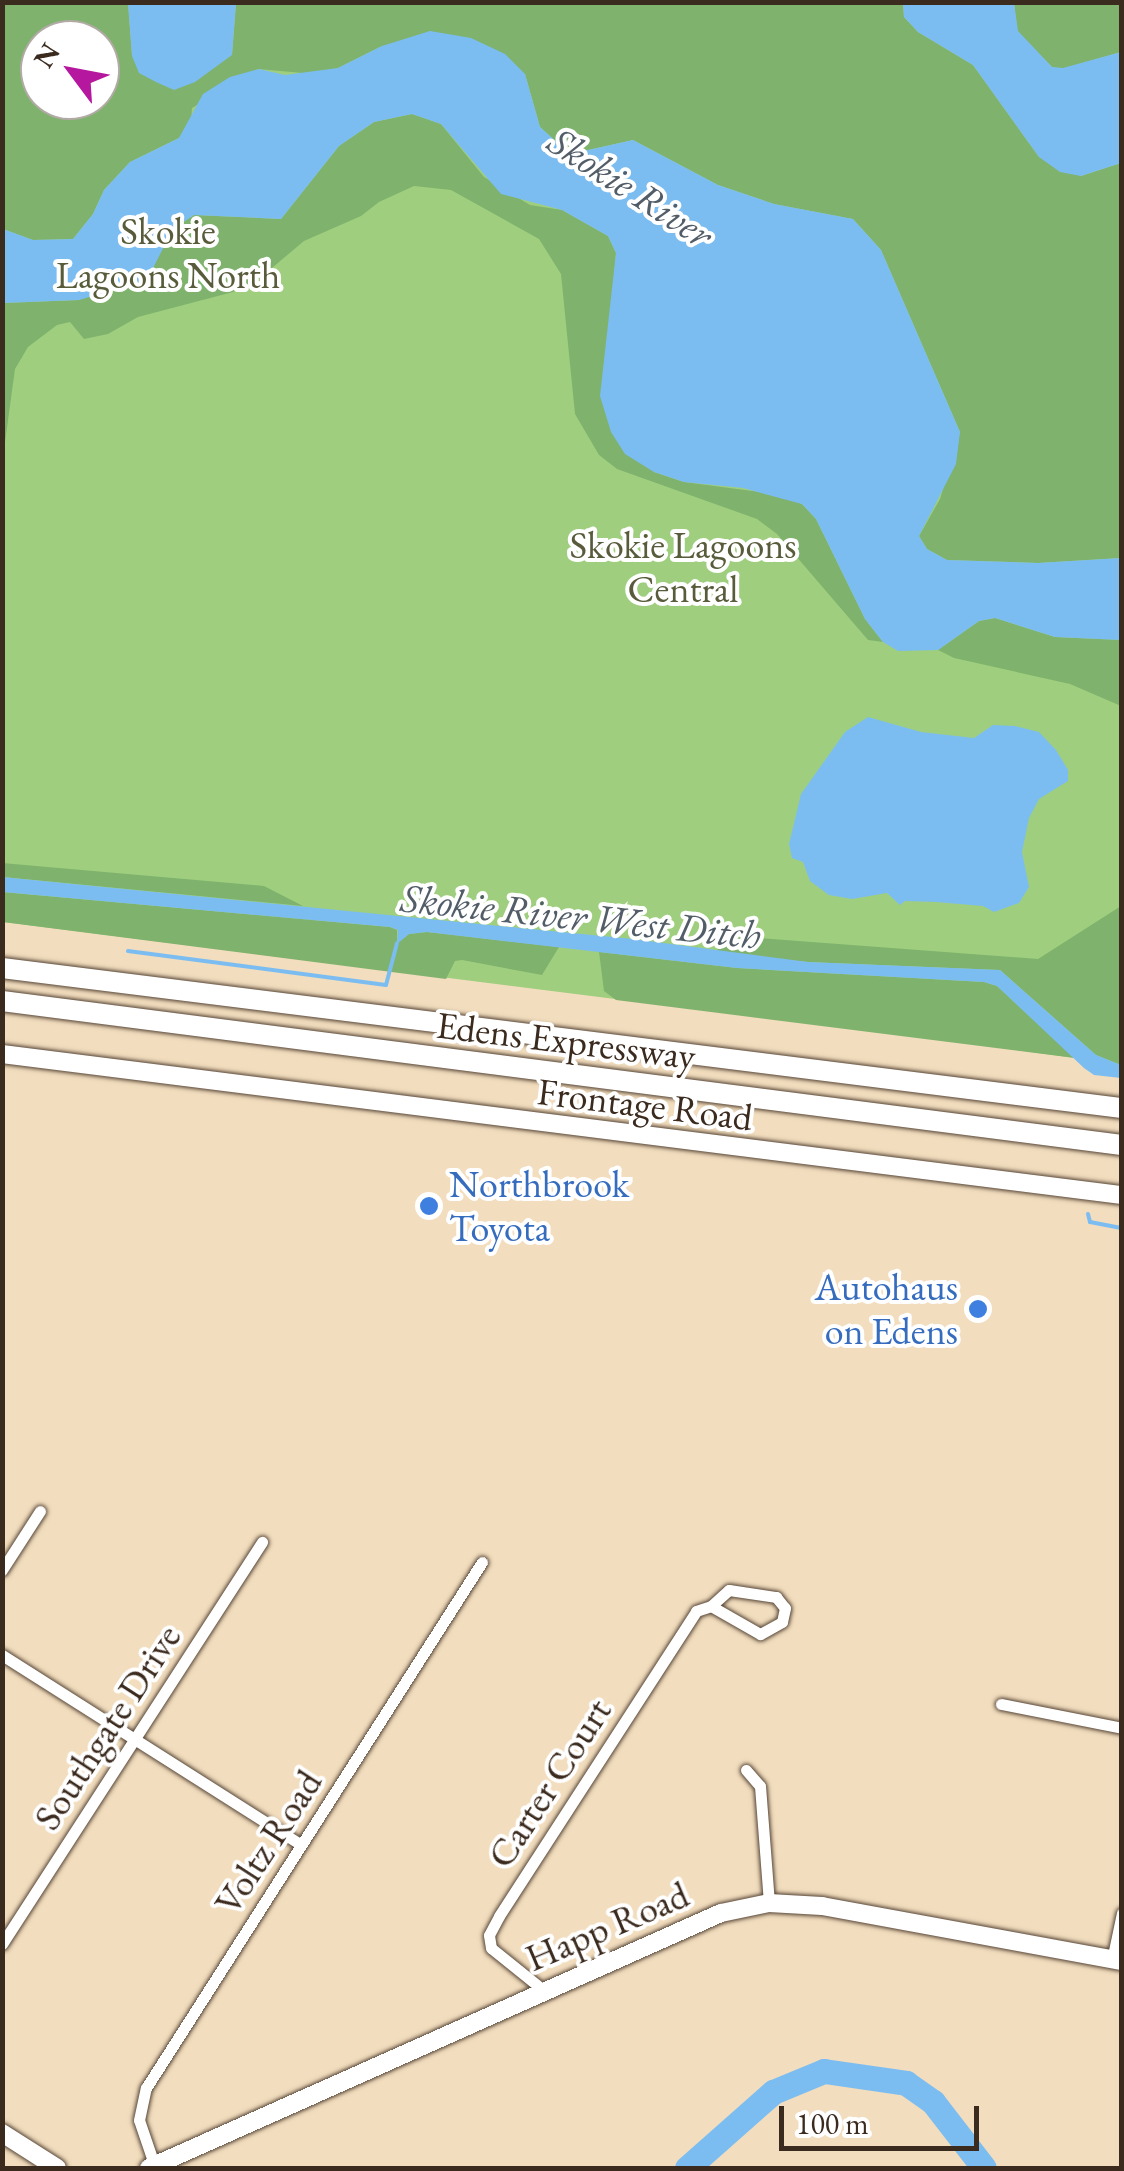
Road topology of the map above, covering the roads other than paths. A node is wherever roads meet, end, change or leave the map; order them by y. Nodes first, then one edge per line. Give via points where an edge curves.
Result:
1 (2, 968) edge
2 (2, 1001) edge
3 (2, 1054) edge
4 (1122, 1108) edge
5 (1122, 1145) edge
6 (1122, 1195) edge
7 (40, 1511) dead end
8 (262, 1542) dead end
9 (482, 1562) dead end
10 (2, 1570) edge
11 (710, 1606) junction
12 (2, 1656) edge
13 (1001, 1704) dead end
14 (1122, 1728) edge
15 (134, 1739) junction
16 (746, 1770) dead end
17 (301, 1845) junction
18 (769, 1903) junction
19 (1122, 1913) edge
20 (2, 1944) edge
21 (1117, 1961) edge
22 (542, 1989) junction
23 (2, 2134) edge
24 (151, 2166) edge
25 (56, 2168) edge

1 - 4 highway, Edens Expressway
2 - 5 highway, Edens Expressway
3 - 6 main road, Frontage Road
7 - 10 street
8 - 15 street, Southgate Drive
9 - 17 street, Voltz Road
11 - 11 street via 729,1590 776,1597 785,1608 782,1622 760,1634
11 - 22 street, Carter Court via 696,1610 489,1935 498,1958
12 - 15 street
13 - 14 street
15 - 17 street
15 - 20 street, Southgate Drive
16 - 18 street via 760,1786
17 - 24 street, Voltz Road via 146,2088 139,2120
18 - 21 main road, Happ Road via 822,1906
18 - 22 main road, Happ Road via 688,1924
19 - 21 street
22 - 24 main road, Happ Road
23 - 25 main road

